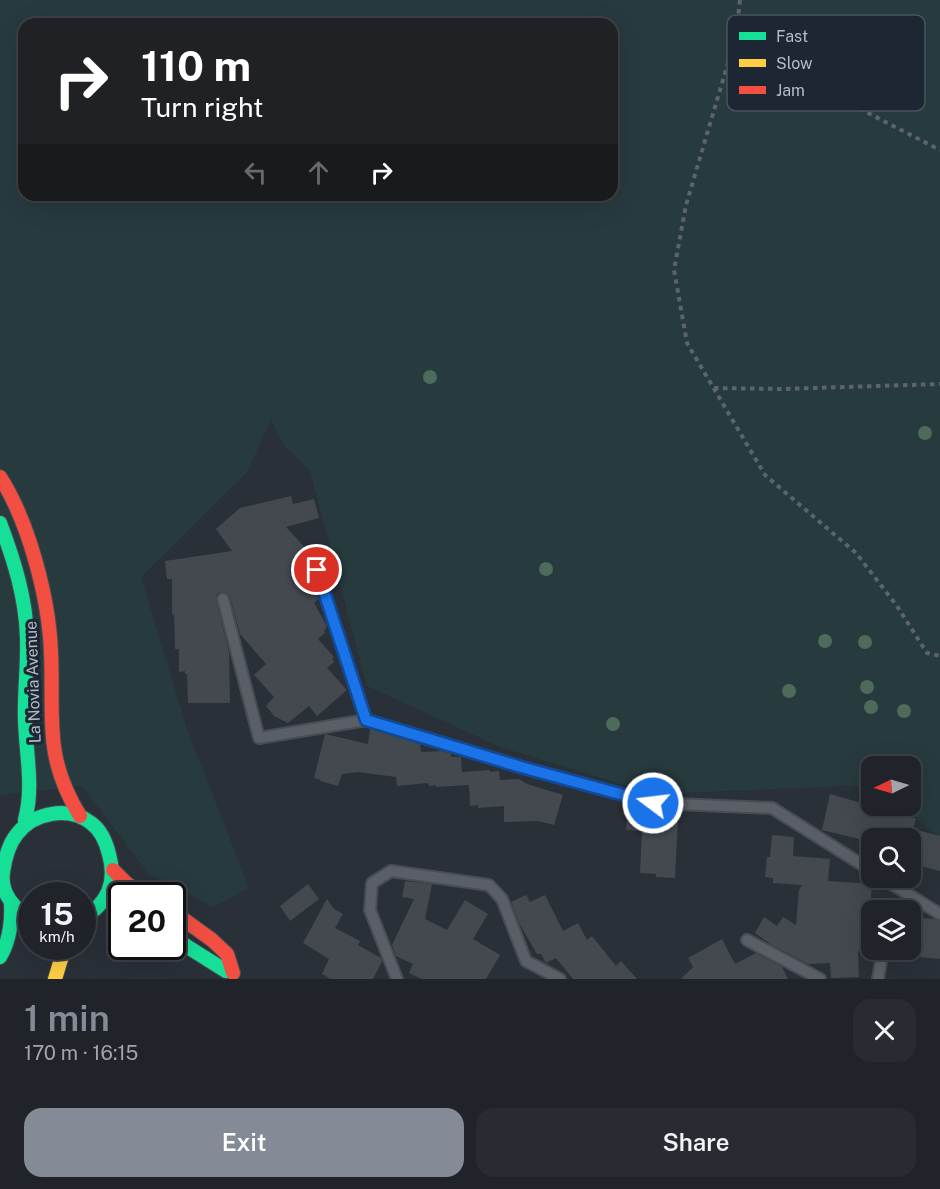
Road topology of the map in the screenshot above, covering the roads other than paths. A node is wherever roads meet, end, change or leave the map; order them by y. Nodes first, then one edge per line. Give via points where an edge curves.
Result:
1 (0, 477) edge
2 (0, 524) edge
3 (317, 570) dead end
4 (223, 599) dead end
5 (366, 720) junction
6 (80, 816) junction
7 (25, 820) junction
8 (5, 834) edge
9 (861, 864) edge
10 (113, 870) junction
11 (1, 882) edge
12 (125, 882) edge
13 (898, 888) edge
14 (11, 903) junction
15 (18, 911) edge
16 (96, 912) edge
17 (940, 914) edge
18 (186, 921) edge
19 (747, 940) dead end
20 (186, 947) edge
21 (0, 957) edge
22 (61, 960) edge
23 (881, 960) edge
24 (236, 976) edge
25 (55, 979) edge
26 (397, 979) edge
27 (560, 979) edge
28 (820, 979) edge
29 (878, 979) edge

1 - 6 main road, La Novia Avenue via 23,526 40,577 50,639 53,757 61,783
2 - 7 main road, La Novia Avenue via 25,609 25,718 32,786
3 - 5 lane
4 - 5 lane via 259,738
5 - 9 lane via 653,803 772,808
6 - 7 main road via 56,812
6 - 10 main road, La Novia Avenue via 101,834 112,857
7 - 8 main road
8 - 11 main road
10 - 12 main road
10 - 16 main road via 108,893
11 - 14 main road
13 - 17 lane
14 - 15 main road
14 - 21 main road via 9,937
18 - 24 main road via 227,954
19 - 28 lane
20 - 24 main road
22 - 25 main road
23 - 29 lane
26 - 27 lane via 370,910 372,883 391,871 489,885 502,899 526,961

